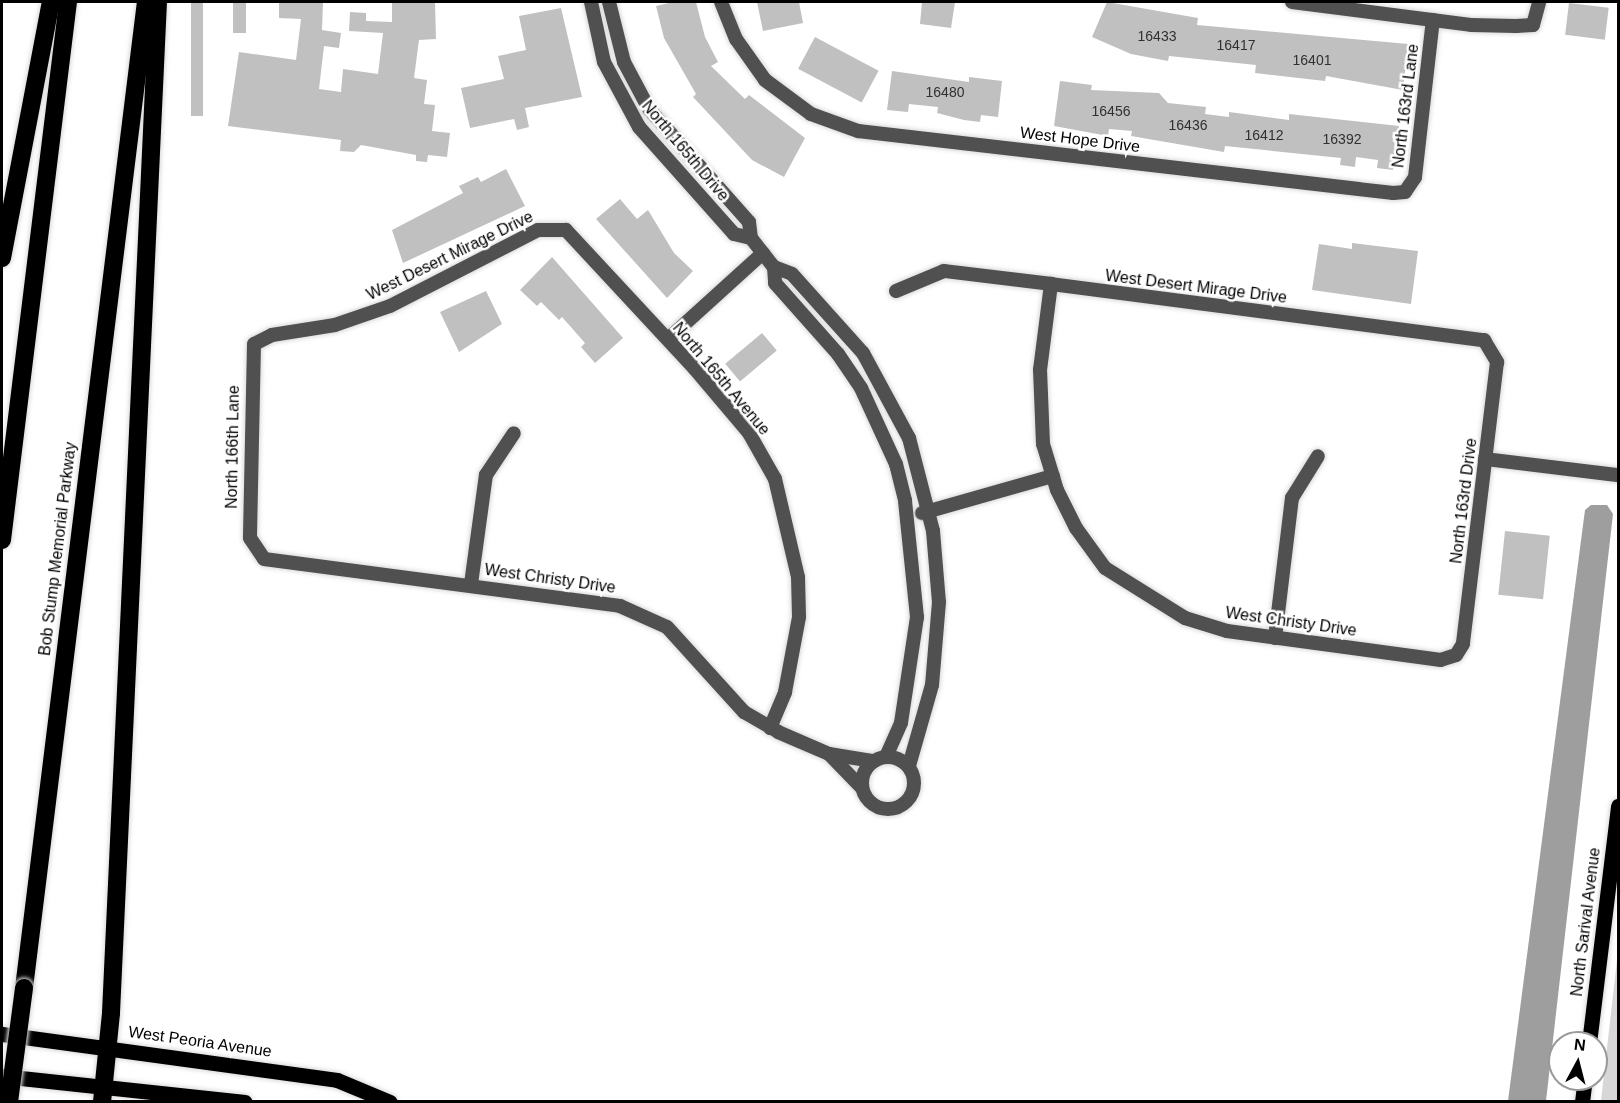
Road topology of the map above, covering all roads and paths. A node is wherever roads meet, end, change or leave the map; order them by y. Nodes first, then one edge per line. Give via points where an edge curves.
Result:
1 (51, 2) edge
2 (68, 2) edge
3 (146, 2) edge
4 (158, 2) edge
5 (591, 2) edge
6 (609, 2) edge
7 (721, 2) edge
8 (1292, 2) edge
9 (1539, 2) edge
10 (1330, 4) edge
11 (1433, 20) junction
12 (1404, 192) joint
13 (557, 226) joint
14 (751, 238) junction
15 (763, 253) junction
16 (2, 258) edge
17 (774, 267) junction
18 (1051, 285) junction
19 (896, 291) dead end
20 (668, 339) junction
21 (254, 344) joint
22 (1493, 348) joint
23 (514, 433) dead end
24 (1318, 456) dead end
25 (1485, 459) junction
26 (1618, 475) edge
27 (1053, 476) junction
28 (929, 512) junction
29 (908, 518) junction
30 (2, 540) edge
31 (255, 550) joint
32 (471, 584) junction
33 (1275, 638) junction
34 (1456, 655) joint
35 (770, 728) junction
36 (829, 754) junction
37 (879, 759) junction
38 (909, 766) junction
39 (862, 788) junction
40 (1618, 806) edge
41 (1590, 1031) edge
42 (2, 1034) edge
43 (109, 1047) junction
44 (2, 1076) edge
45 (103, 1095) edge
46 (9, 1101) edge
47 (245, 1101) edge
48 (390, 1101) edge

1 - 16 highway
2 - 30 highway
3 - 46 highway, Bob Stump Memorial Parkway, bridge
4 - 43 highway
5 - 14 street, North 165th Drive via 604,62 639,127 734,234
6 - 14 street, North 165th Drive via 616,39 634,86 664,132 749,222
7 - 12 street, West Hope Drive via 736,39 765,80 811,114 858,131
8 - 10 street
9 - 11 street via 1533,25
10 - 11 street
11 - 12 street, North 163rd Lane via 1415,177
13 - 20 street, North 165th Avenue via 566,230
13 - 21 street, West Desert Mirage Drive via 538,230 390,306 335,326 272,335
14 - 15 street, North 165th Drive
15 - 17 street, North 165th Drive
15 - 20 street
17 - 28 street via 792,274 837,323 886,390 912,449
17 - 29 street via 776,283 838,354 861,388 896,464
18 - 19 street, West Desert Mirage Drive via 944,271
18 - 22 street, West Desert Mirage Drive via 1484,340
18 - 27 street, West Christy Drive via 1039,408
20 - 35 street, North 165th Avenue via 748,433 775,479 788,523 799,617 785,692
21 - 31 street, North 166th Lane via 248,501 249,538
22 - 25 street, North 163rd Drive via 1497,362
23 - 32 street via 486,475
24 - 33 street via 1292,498
25 - 26 street
25 - 34 street, North 163rd Drive via 1463,644
27 - 28 street
27 - 33 street, West Christy Drive via 1076,528 1105,568 1142,595 1185,618 1227,632
28 - 29 street
28 - 38 street via 938,570 936,649 932,684
29 - 37 street via 917,579 915,651 901,723
31 - 32 street, West Christy Drive via 264,558
32 - 35 street, West Christy Drive via 587,599 648,616 667,627 744,712
33 - 34 street, West Christy Drive via 1441,660
35 - 36 street, West Christy Drive
36 - 37 street
36 - 39 street
37 - 38 street
37 - 39 street via 865,771
38 - 39 street via 913,790 896,808 879,807
40 - 41 main road, North Sarival Avenue
42 - 43 main road, West Peoria Avenue
43 - 45 highway
43 - 48 main road, West Peoria Avenue via 337,1080
44 - 45 main road
45 - 47 main road

